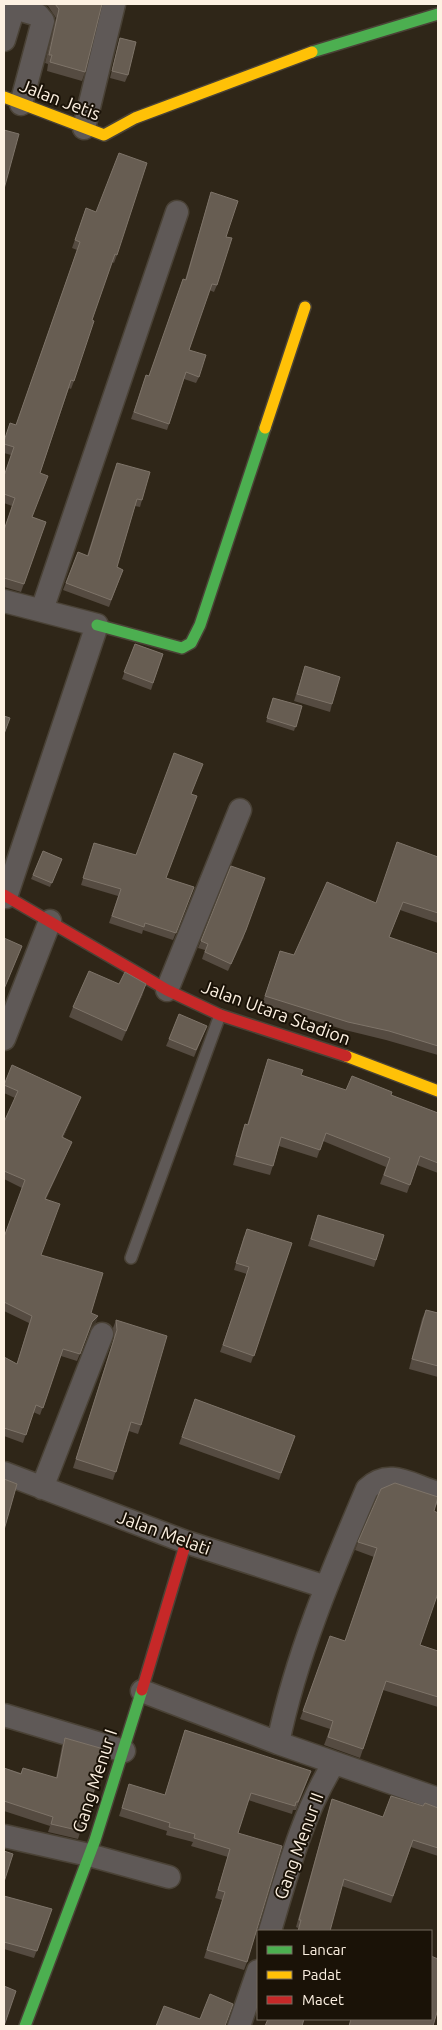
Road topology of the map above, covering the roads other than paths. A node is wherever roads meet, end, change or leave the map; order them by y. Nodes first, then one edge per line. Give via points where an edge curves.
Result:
1 (114, 4) edge
2 (15, 6) edge
3 (438, 14) edge
4 (4, 40) edge
5 (12, 100) edge
6 (94, 131) junction
7 (177, 212) dead end
8 (305, 307) dead end
9 (4, 601) edge
10 (42, 610) junction
11 (98, 625) junction
12 (240, 810) dead end
13 (5, 896) edge
14 (50, 921) junction
15 (167, 990) junction
16 (220, 1015) junction
17 (4, 1039) edge
18 (438, 1091) edge
19 (131, 1258) dead end
20 (102, 1334) dead end
21 (4, 1473) edge
22 (42, 1488) junction
23 (438, 1493) edge
24 (186, 1542) junction
25 (326, 1587) junction
26 (142, 1691) junction
27 (4, 1715) edge
28 (278, 1743) junction
29 (124, 1750) junction
30 (334, 1763) junction
31 (438, 1799) edge
32 (4, 1836) edge
33 (89, 1855) junction
34 (169, 1877) dead end
35 (270, 1930) edge
36 (257, 1974) edge
37 (24, 2026) edge
38 (240, 2026) edge

1 - 6 street
2 - 4 street
2 - 5 street via 43,20
3 - 6 street via 314,51
5 - 6 street, Jalan Jetis
7 - 10 street
8 - 11 street via 200,625 191,643 182,648
9 - 10 street
10 - 11 street
11 - 13 street
12 - 15 street
13 - 14 street, Jalan Utara Stadion
14 - 15 street, Jalan Utara Stadion
14 - 17 street
15 - 16 street, Jalan Utara Stadion
16 - 18 street, Jalan Utara Stadion via 316,1045
16 - 19 lane
20 - 22 street
21 - 22 street, Jalan Melati
22 - 24 street, Jalan Melati
23 - 25 street via 390,1477 375,1481 367,1489
24 - 25 street, Jalan Melati
24 - 26 street, Gang Menur I
25 - 28 street via 285,1710
26 - 28 street
26 - 29 street, Gang Menur I
27 - 29 street
28 - 30 street
29 - 33 street, Gang Menur I
30 - 31 street
30 - 35 street, Gang Menur II via 319,1787 305,1821
32 - 33 street
33 - 34 street
33 - 37 street, Gang Menur I
36 - 38 street

